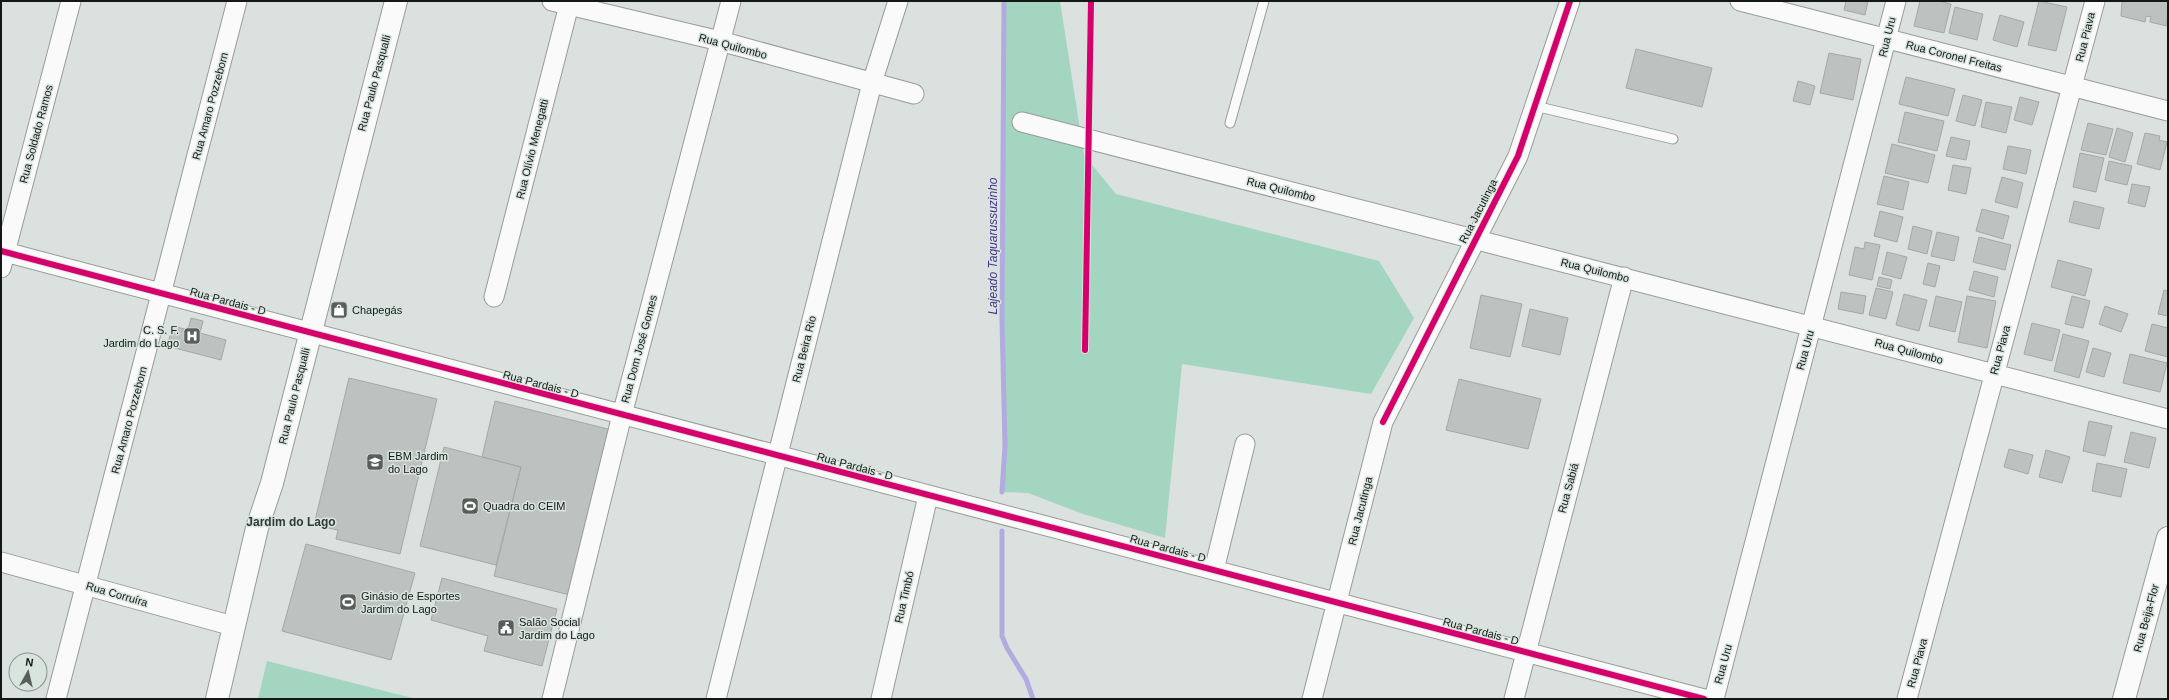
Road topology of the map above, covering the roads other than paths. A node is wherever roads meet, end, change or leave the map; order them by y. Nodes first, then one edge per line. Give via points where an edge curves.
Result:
1 (70, 1) edge
2 (237, 1) edge
3 (396, 1) edge
4 (731, 1) edge
5 (898, 1) edge
6 (1264, 1) edge
7 (1570, 1) edge
8 (1740, 1) edge
9 (1896, 1) edge
10 (2095, 1) edge
11 (563, 3) edge
12 (1886, 39) junction
13 (720, 41) junction
14 (872, 83) junction
15 (2073, 87) junction
16 (914, 94) dead end
17 (1535, 106) junction
18 (2168, 111) edge
19 (1022, 122) dead end
20 (1230, 123) dead end
21 (1673, 139) dead end
22 (1475, 239) junction
23 (2, 257) edge
24 (1624, 277) junction
25 (161, 294) junction
26 (494, 297) dead end
27 (1811, 325) junction
28 (310, 333) junction
29 (1994, 373) junction
30 (622, 415) junction
31 (2168, 419) edge
32 (1245, 444) dead end
33 (776, 456) junction
34 (928, 496) junction
35 (2168, 538) edge
36 (1, 562) edge
37 (1214, 570) junction
38 (86, 585) junction
39 (1337, 602) junction
40 (233, 626) junction
41 (1526, 653) junction
42 (56, 699) edge
43 (217, 699) edge
44 (552, 699) edge
45 (716, 699) edge
46 (881, 699) edge
47 (1312, 699) edge
48 (1514, 699) edge
49 (1704, 699) edge
50 (1714, 699) edge
51 (1907, 699) edge
52 (2124, 699) edge

1 - 23 street, Rua Soldado Ramos
2 - 25 street, Rua Amaro Pozzeborn
3 - 28 street, Rua Paulo Pasqualli
4 - 13 street, Rua Dom José Gomes
5 - 14 street, Rua Beira Rio
6 - 20 lane
7 - 17 street, Rua Jacutinga
8 - 12 street, Rua Coronel Freitas
9 - 12 street, Rua Uru
10 - 15 street, Rua Piava
11 - 13 street, Rua Quilombo
11 - 26 street, Rua Olívio Menegatti
12 - 15 street, Rua Coronel Freitas
12 - 27 street, Rua Uru
13 - 14 street, Rua Quilombo
13 - 30 street, Rua Dom José Gomes
14 - 16 street, Rua Quilombo
14 - 33 street, Rua Beira Rio
15 - 18 street, Rua Coronel Freitas
15 - 29 street, Rua Piava
17 - 21 lane
17 - 22 street, Rua Jacutinga via 1518,156
19 - 22 street, Rua Quilombo
22 - 24 street, Rua Quilombo
22 - 39 street, Rua Jacutinga via 1383,422
23 - 25 street, Rua Pardais - D
24 - 27 street, Rua Quilombo
24 - 41 street, Rua Sabiá
25 - 28 street, Rua Pardais - D
25 - 38 street, Rua Amaro Pozzeborn
27 - 29 street, Rua Quilombo
27 - 50 street, Rua Uru
28 - 30 street, Rua Pardais - D
28 - 40 street, Rua Paulo Pasqualli
29 - 31 street, Rua Quilombo
29 - 51 street, Rua Piava
30 - 33 street, Rua Pardais - D
30 - 44 street, Rua Dom José Gomes
32 - 37 street
33 - 34 street, Rua Pardais - D
33 - 45 street, Rua Beira Rio
34 - 37 street, Rua Pardais - D
34 - 46 street, Rua Timbó
35 - 52 street, Rua Beija-Flor
36 - 38 street, Rua Corruíra
37 - 39 street, Rua Pardais - D
38 - 40 street, Rua Corruíra
38 - 42 street, Rua Amaro Pozzeborn
39 - 41 street, Rua Pardais - D
39 - 47 street, Rua Jacutinga
40 - 43 street, Rua Paulo Pasqualli
41 - 48 street, Rua Sabiá
41 - 49 street, Rua Pardais - D

